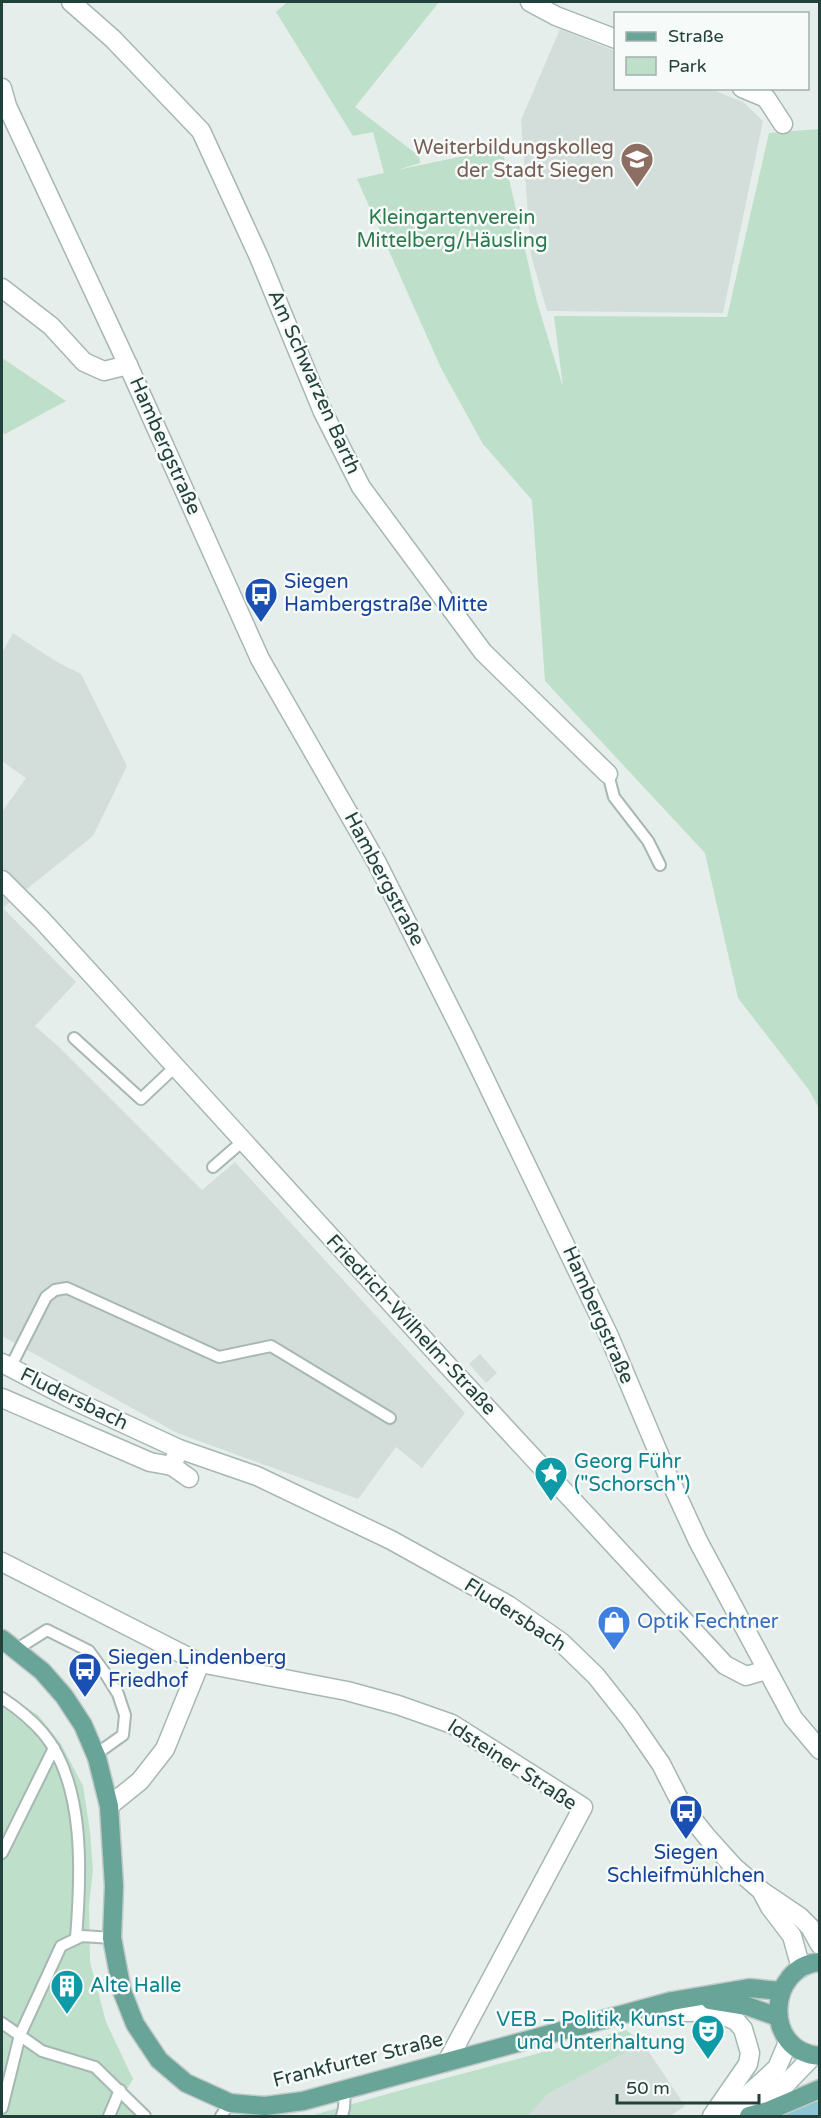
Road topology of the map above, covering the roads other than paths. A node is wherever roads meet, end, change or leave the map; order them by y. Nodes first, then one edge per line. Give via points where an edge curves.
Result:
1 (71, 2) edge
2 (530, 2) edge
3 (614, 39) edge
4 (2, 88) edge
5 (747, 90) edge
6 (783, 124) dead end
7 (2, 288) edge
8 (128, 365) junction
9 (608, 774) joint
10 (660, 865) dead end
11 (3, 885) edge
12 (74, 1038) dead end
13 (176, 1066) junction
14 (243, 1141) junction
15 (213, 1167) dead end
16 (6, 1365) edge
17 (2, 1398) edge
18 (390, 1418) dead end
19 (179, 1449) junction
20 (172, 1467) junction
21 (189, 1478) dead end
22 (2, 1562) edge
23 (2, 1639) edge
24 (17, 1649) junction
25 (200, 1663) junction
26 (766, 1670) junction
27 (2, 1698) edge
28 (54, 1748) junction
29 (819, 1750) edge
30 (97, 1758) junction
31 (109, 1806) junction
32 (2, 1853) edge
33 (763, 1892) junction
34 (76, 1938) junction
35 (112, 1938) junction
36 (819, 1945) edge
37 (819, 1962) edge
38 (801, 1968) junction
39 (781, 1991) junction
40 (693, 1997) junction
41 (630, 2012) junction
42 (778, 2017) junction
43 (2, 2023) edge
44 (20, 2035) junction
45 (788, 2042) junction
46 (816, 2056) edge
47 (447, 2062) junction
48 (819, 2089) edge
49 (120, 2090) junction
50 (345, 2090) junction
51 (2, 2108) edge
52 (225, 2110) edge
53 (726, 2113) edge
54 (109, 2116) edge
55 (145, 2116) edge
56 (342, 2116) edge
57 (712, 2116) edge
58 (749, 2116) edge

1 - 9 street, Am Schwarzen Barth via 113,39 201,130 259,256 323,412 361,487 483,651
2 - 3 street
4 - 8 street, Hambergstraße via 58,219
5 - 6 street via 766,98
7 - 8 street via 51,326 84,362 104,371
8 - 26 street, Hambergstraße via 260,658 372,854 424,956 609,1335 698,1541
9 - 10 lane via 614,797 648,841
11 - 13 street, Friedrich-Wilhelm-Straße via 42,920
12 - 13 lane via 141,1099
13 - 14 street, Friedrich-Wilhelm-Straße
14 - 15 lane
14 - 26 street, Friedrich-Wilhelm-Straße via 725,1665 746,1676
16 - 18 lane via 46,1296 67,1287 219,1358 271,1346
16 - 19 street, Fludersbach
17 - 20 street, Fludersbach via 150,1462
19 - 20 street
19 - 33 street, Fludersbach via 257,1476 391,1540 508,1605 561,1642 596,1676 630,1719 661,1764 683,1807 707,1837
20 - 21 street, Fludersbach
22 - 25 street
23 - 24 main road, Frankfurter Straße
24 - 30 main road, Frankfurter Straße via 64,1696 83,1725
24 - 30 lane via 47,1630 89,1651 105,1672 125,1715 123,1735
25 - 31 street via 165,1749 140,1781
25 - 47 street, Idsteiner Straße via 347,1691 452,1724 584,1807
26 - 29 street via 793,1718
27 - 28 lane via 23,1712
28 - 32 lane
28 - 34 lane via 68,1783 79,1839
30 - 31 main road, Frankfurter Straße
31 - 35 main road, Frankfurter Straße via 114,1886
33 - 36 street, Fludersbach via 800,1917
33 - 38 street, Fludersbach via 792,1936
34 - 35 lane
34 - 44 lane via 61,1946
35 - 52 main road, Frankfurter Straße via 122,1991 135,2024 159,2060
37 - 38 main road
38 - 39 main road
39 - 40 main road, Frankfurter Straße via 749,1988
39 - 42 main road
40 - 41 main road, Frankfurter Straße
40 - 42 main road, Frankfurter Straße via 747,2006
41 - 47 main road, Frankfurter Straße
41 - 57 street via 717,2012 736,2021 750,2053 748,2064
42 - 45 main road
43 - 44 lane
44 - 49 lane via 42,2051 95,2067
44 - 51 lane
45 - 46 main road
45 - 53 street via 777,2068
46 - 53 street via 782,2088
47 - 50 main road, Frankfurter Straße
48 - 58 main road
49 - 54 lane
49 - 55 lane
50 - 52 main road, Frankfurter Straße via 303,2101
50 - 56 lane

